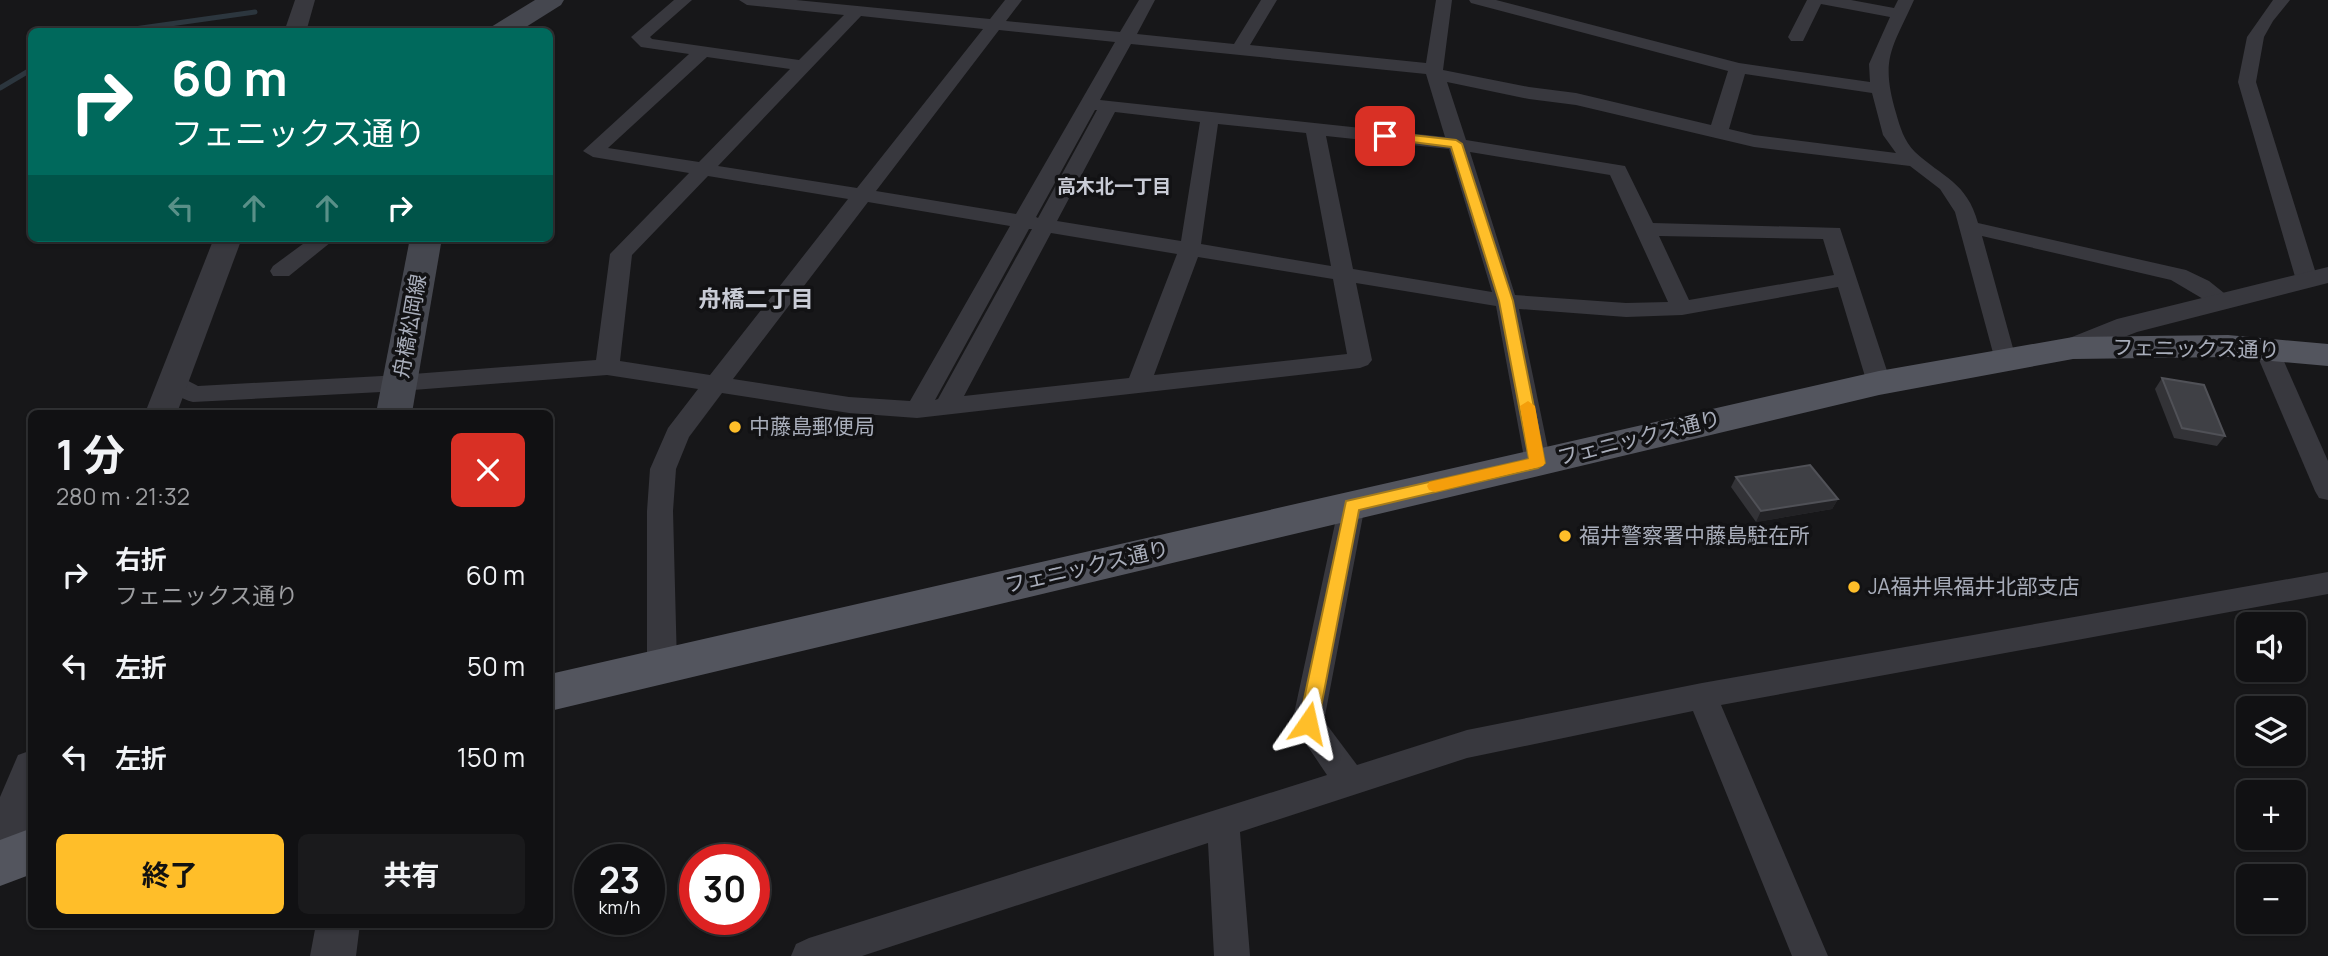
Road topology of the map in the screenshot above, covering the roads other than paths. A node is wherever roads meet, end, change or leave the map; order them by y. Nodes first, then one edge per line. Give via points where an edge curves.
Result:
1 (305, 0) edge
2 (552, 0) edge
3 (684, 0) edge
4 (747, 0) edge
5 (902, 0) edge
6 (1014, 0) edge
7 (1147, 0) edge
8 (1269, 0) edge
9 (1444, 0) edge
10 (1476, 0) edge
11 (1815, 0) edge
12 (1825, 0) edge
13 (2282, 0) edge
14 (1903, 7) edge
15 (856, 11) junction
16 (889, 14) junction
17 (995, 25) junction
18 (296, 28) edge
19 (506, 28) edge
20 (1797, 37) dead end
21 (1125, 39) junction
22 (1239, 50) junction
23 (702, 52) junction
24 (803, 66) junction
25 (1738, 68) junction
26 (1434, 72) junction
27 (1880, 89) junction
28 (1099, 105) junction
29 (1210, 117) junction
30 (1315, 128) junction
31 (1718, 133) junction
32 (1456, 144) junction
33 (1915, 161) junction
34 (704, 169) junction
35 (865, 195) junction
36 (1022, 222) junction
37 (1045, 226) junction
38 (1969, 227) junction
39 (1645, 229) junction
40 (226, 242) edge
41 (321, 242) edge
42 (425, 242) edge
43 (1190, 249) junction
44 (281, 271) dead end
45 (1345, 274) junction
46 (2317, 277) edge
47 (1847, 279) junction
48 (1506, 301) junction
49 (2223, 301) junction
50 (1682, 308) junction
51 (2073, 348) junction
52 (2266, 348) junction
53 (2328, 355) edge
54 (2004, 359) junction
55 (607, 367) junction
56 (173, 381) junction
57 (1879, 383) junction
58 (717, 385) junction
59 (1138, 385) junction
60 (397, 398) edge
61 (947, 407) junction
62 (162, 410) edge
63 (917, 410) junction
64 (1538, 463) junction
65 (2328, 491) edge
66 (1352, 505) junction
67 (2328, 583) edge
68 (662, 665) junction
69 (553, 692) edge
70 (1702, 696) junction
71 (28, 778) edge
72 (1350, 782) junction
73 (1223, 822) junction
74 (28, 852) edge
75 (0, 853) edge
76 (0, 863) edge
77 (337, 928) edge
78 (891, 942) edge
79 (333, 956) edge
80 (809, 956) edge
81 (1232, 956) edge
82 (1810, 956) edge

1 - 18 street
2 - 19 main road
3 - 23 street via 640,37 647,43
4 - 15 street
5 - 16 street
6 - 17 street
7 - 21 street
8 - 22 street
9 - 26 street
10 - 25 street
11 - 20 street
12 - 14 street
13 - 46 street via 2256,31 2247,82
14 - 27 street via 1878,64
15 - 16 street
15 - 24 street
16 - 17 street
17 - 21 street
17 - 35 street
21 - 22 street
21 - 28 street
22 - 26 street
23 - 24 street
23 - 34 street via 593,151
24 - 34 street
25 - 27 street
25 - 31 street
26 - 31 street
26 - 32 street
27 - 33 street via 1893,135
28 - 29 street
28 - 36 street
28 - 37 street
29 - 30 street
29 - 43 street
30 - 32 street
30 - 45 street
31 - 33 street
32 - 39 street via 1618,170
32 - 48 street
33 - 38 street via 1948,185
34 - 35 street
34 - 55 street via 621,254
35 - 36 street
35 - 58 street
36 - 37 street
36 - 63 street
37 - 43 street
37 - 61 street
38 - 49 street via 2178,275
38 - 54 street
39 - 47 street via 1832,233
39 - 50 street
40 - 56 street
41 - 44 street
42 - 60 main road, 舟橋松岡線
43 - 45 street
43 - 59 street
45 - 48 street
45 - 59 street via 1360,360
46 - 49 street
47 - 50 street
47 - 57 street
48 - 50 street via 1626,310
48 - 64 street
49 - 51 street via 2126,325
51 - 52 main road, フェニックス通り
51 - 54 main road, フェニックス通り
52 - 53 main road, フェニックス通り
52 - 65 street
54 - 57 main road, フェニックス通り
55 - 58 street
55 - 60 street
56 - 60 street via 192,394
56 - 62 street
57 - 64 main road, フェニックス通り
58 - 63 street
58 - 68 street via 677,434 663,469
59 - 61 street
61 - 63 street
64 - 66 main road, フェニックス通り
66 - 68 main road, フェニックス通り
66 - 72 street via 1308,723
67 - 70 street
68 - 69 main road, フェニックス通り
70 - 72 street via 1467,744
70 - 82 street
71 - 75 street
72 - 73 street
73 - 78 street
73 - 81 street
74 - 76 main road
77 - 79 street
78 - 80 street

